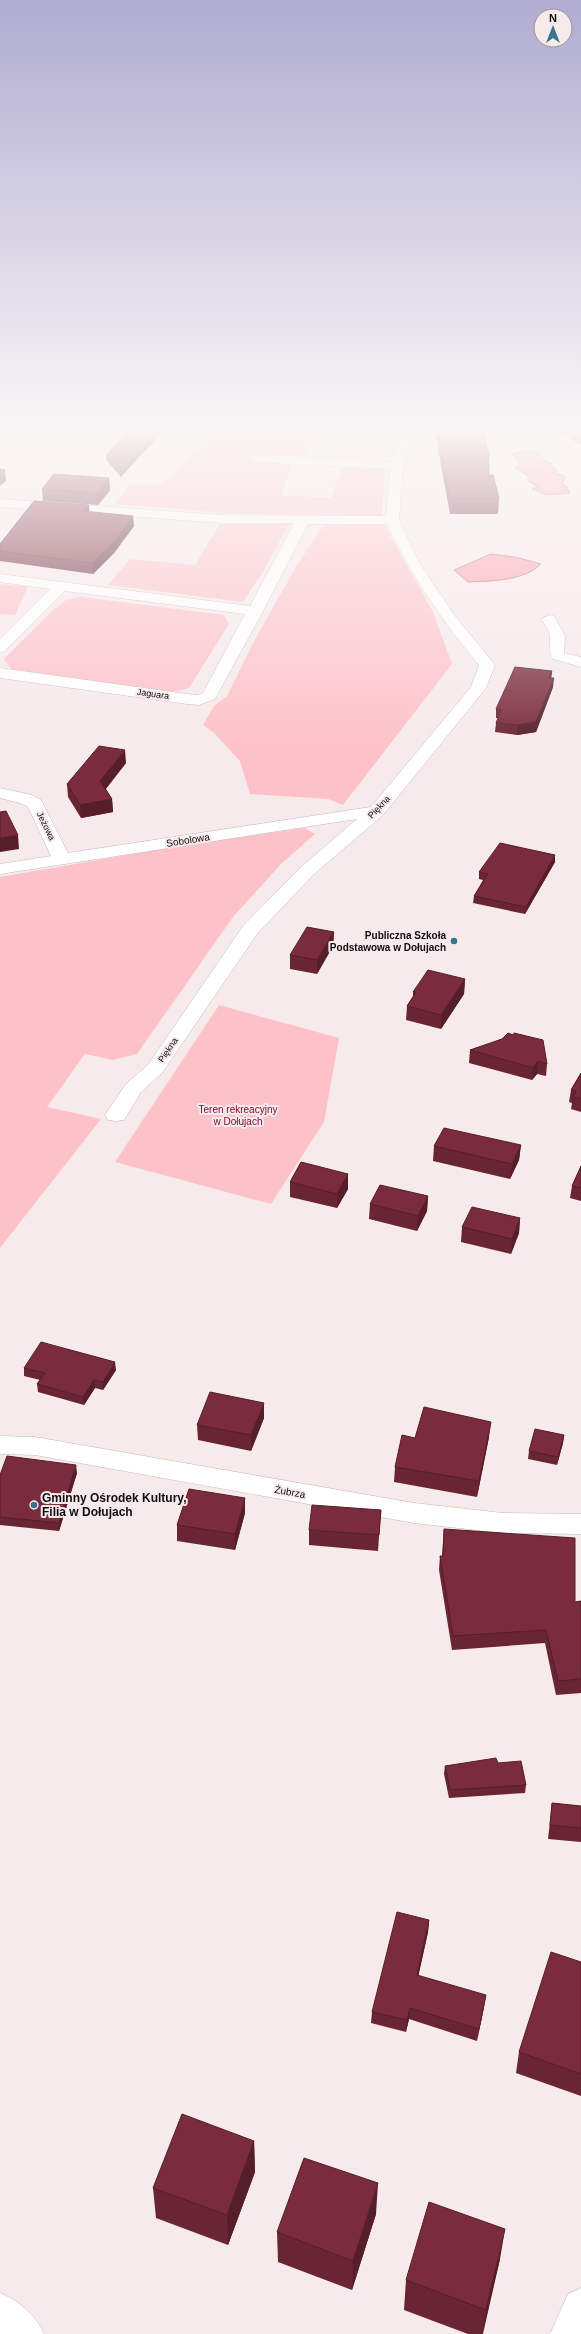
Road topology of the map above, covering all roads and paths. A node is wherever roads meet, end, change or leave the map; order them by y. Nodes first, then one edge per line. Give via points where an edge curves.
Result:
1 (297, 534) edge
2 (399, 534) edge
3 (0, 578) edge
4 (61, 586) junction
5 (256, 611) junction
6 (549, 619) dead end
7 (0, 648) edge
8 (581, 662) edge
9 (0, 673) edge
10 (0, 794) edge
11 (377, 811) junction
12 (62, 859) junction
13 (0, 870) edge
14 (116, 1115) dead end
15 (0, 1445) edge
16 (581, 1524) edge
17 (581, 2307) edge
18 (0, 2312) edge
19 (25, 2334) edge
20 (570, 2334) edge

1 - 5 street, Jaguara
2 - 11 street, Piękna via 413,564 449,619 487,665 478,688
3 - 4 street
4 - 5 street
4 - 7 street
5 - 9 street, Jaguara via 209,696 199,700
6 - 8 street via 558,636 558,656
10 - 12 street, Jeżowa via 26,799 35,804
11 - 12 street, Sobolowa
11 - 14 street, Piękna via 307,871 250,930 155,1069 133,1088
12 - 13 street, Sobolowa
15 - 16 street, Żubrza via 35,1446 422,1514 503,1523
17 - 20 street
18 - 19 street

